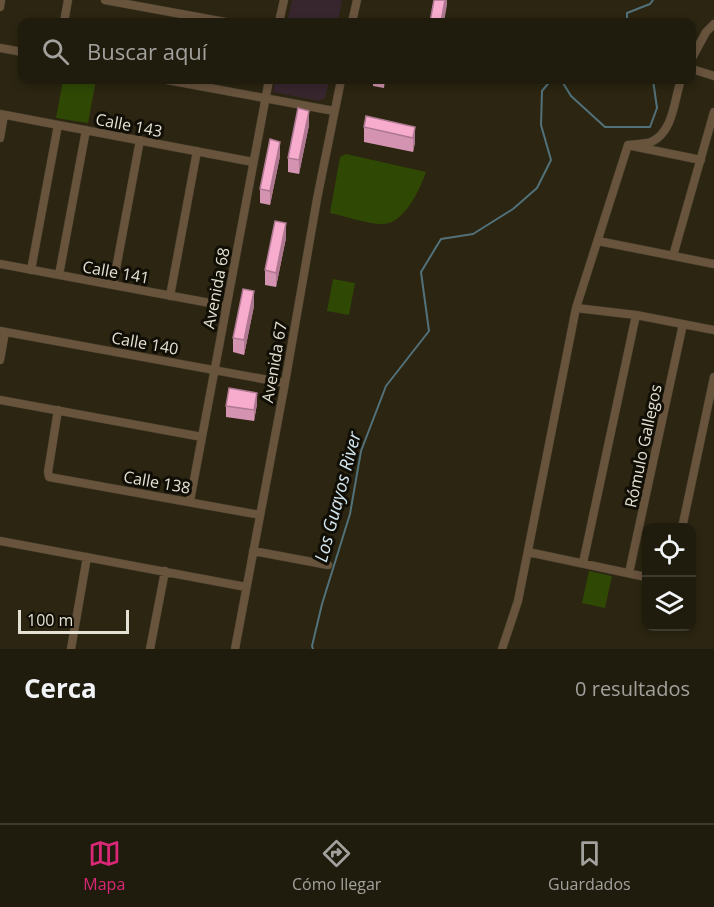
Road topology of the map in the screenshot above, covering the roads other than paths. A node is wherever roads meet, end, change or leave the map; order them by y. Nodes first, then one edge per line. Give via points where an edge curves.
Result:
1 (2, 0) edge
2 (68, 0) edge
3 (105, 0) edge
4 (284, 0) edge
5 (357, 0) edge
6 (135, 3) edge
7 (0, 7) edge
8 (65, 18) edge
9 (206, 18) edge
10 (280, 18) edge
11 (353, 18) edge
12 (714, 24) edge
13 (0, 48) edge
14 (18, 51) edge
15 (696, 51) edge
16 (696, 70) edge
17 (714, 76) edge
18 (189, 84) edge
19 (268, 84) edge
20 (340, 84) edge
21 (680, 84) edge
22 (265, 98) junction
23 (334, 111) junction
24 (714, 112) edge
25 (2, 114) edge
26 (58, 125) junction
27 (86, 130) junction
28 (0, 138) edge
29 (140, 140) junction
30 (628, 145) junction
31 (197, 151) junction
32 (701, 160) junction
33 (253, 162) junction
34 (598, 241) junction
35 (673, 256) junction
36 (0, 264) edge
37 (714, 264) edge
38 (31, 270) junction
39 (59, 275) junction
40 (113, 285) junction
41 (170, 296) junction
42 (226, 306) junction
43 (576, 308) junction
44 (636, 315) junction
45 (683, 324) junction
46 (714, 330) edge
47 (3, 331) edge
48 (0, 360) edge
49 (214, 370) junction
50 (714, 377) edge
51 (285, 383) junction
52 (0, 400) edge
53 (58, 410) junction
54 (202, 437) junction
55 (190, 501) junction
56 (260, 514) junction
57 (683, 523) edge
58 (1, 541) edge
59 (254, 551) junction
60 (528, 552) junction
61 (87, 556) junction
62 (583, 563) junction
63 (328, 565) dead end
64 (165, 571) junction
65 (629, 573) junction
66 (642, 576) edge
67 (246, 586) junction
68 (71, 649) edge
69 (150, 649) edge
70 (235, 649) edge
71 (502, 649) edge

1 - 7 street
2 - 8 street
3 - 6 street
4 - 10 street
5 - 11 street
6 - 9 street
12 - 15 street
13 - 14 street
16 - 17 street
18 - 22 street
19 - 22 street, Avenida 68
20 - 23 street, Avenida 67
21 - 30 street via 661,135 651,142
22 - 23 street
22 - 33 street, Avenida 68
23 - 51 street, Avenida 67
24 - 32 street
25 - 26 street, Calle 143
25 - 28 street
26 - 27 street, Calle 143
26 - 38 street
27 - 29 street, Calle 143
27 - 39 street
29 - 31 street, Calle 143
29 - 40 street
30 - 32 street
30 - 34 street
31 - 33 street, Calle 143
31 - 41 street
32 - 35 street
33 - 42 street, Avenida 68
34 - 35 street
34 - 43 street
35 - 37 street
36 - 38 street, Calle 141
38 - 39 street, Calle 141
39 - 40 street, Calle 141
40 - 41 street, Calle 141
41 - 42 street, Calle 141
42 - 49 street, Avenida 68
43 - 44 street
43 - 60 street
44 - 45 street
44 - 62 street
45 - 46 street
45 - 65 street, Rómulo Gallegos
47 - 48 street
47 - 49 street, Calle 140
49 - 51 street, Calle 140
49 - 54 street, Avenida 68
50 - 57 street
51 - 56 street, Avenida 67
52 - 53 street
53 - 54 street
53 - 55 street, Calle 138 via 49,477
54 - 55 street, Avenida 68
55 - 56 street, Calle 138
56 - 59 street, Avenida 67
58 - 61 street
59 - 63 street
59 - 67 street, Avenida 67
60 - 62 street
60 - 71 street via 518,601
61 - 64 street
61 - 68 street
62 - 65 street
64 - 67 street
64 - 69 street
65 - 66 street
67 - 70 street, Avenida 67

